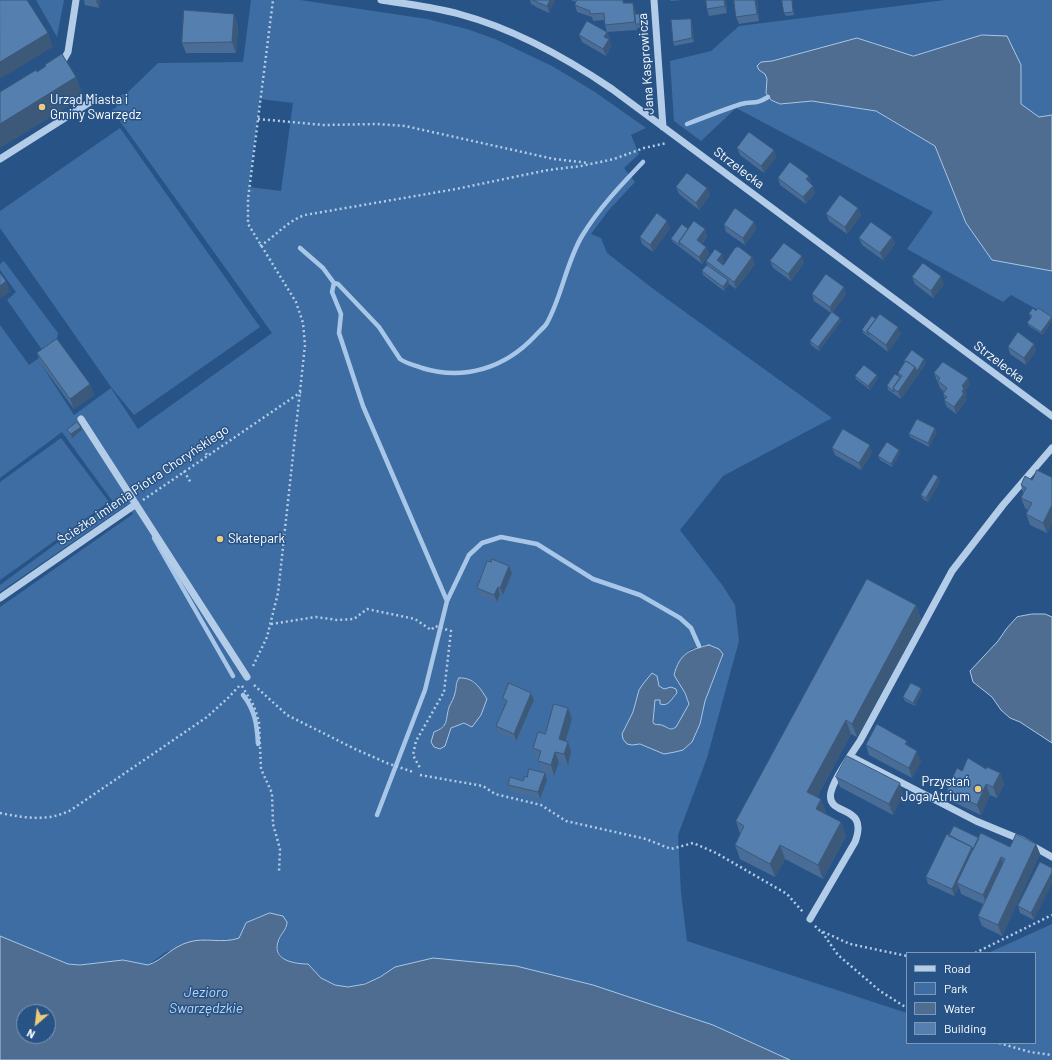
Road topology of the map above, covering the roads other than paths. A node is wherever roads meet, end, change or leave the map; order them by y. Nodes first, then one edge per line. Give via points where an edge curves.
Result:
1 (76, 0) edge
2 (381, 0) edge
3 (654, 0) edge
4 (54, 71) edge
5 (95, 99) dead end
6 (663, 127) junction
7 (0, 159) edge
8 (1052, 416) edge
9 (81, 419) dead end
10 (1052, 448) edge
11 (136, 504) junction
12 (0, 598) edge
13 (247, 676) road end
14 (850, 756) junction
15 (1052, 857) edge
16 (810, 920) road end

1 - 4 street via 68,52 63,63
2 - 6 street, Strzelecka via 461,14 527,40 584,70
3 - 6 street, Jana Kasprowicza
5 - 7 street
6 - 8 street, Strzelecka
9 - 11 street
10 - 14 street via 1003,505 952,571
11 - 12 street, Ścieżka imienia Piotra Choryńskiego
11 - 13 street
14 - 15 street
14 - 16 street via 830,792 834,805 855,817 859,824 858,832 855,842

